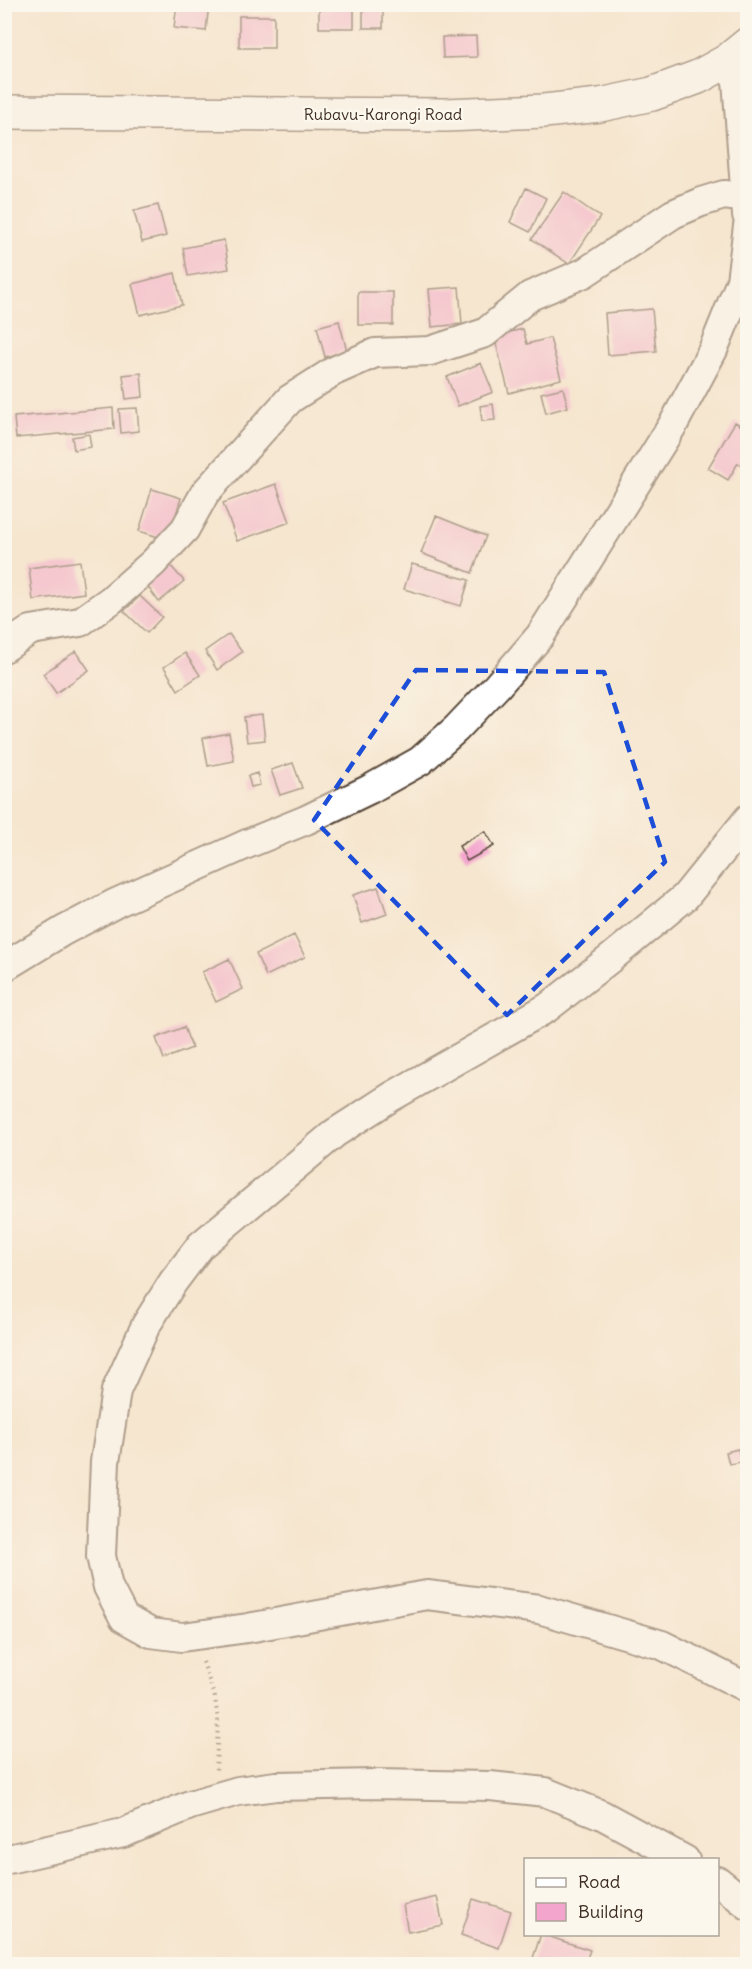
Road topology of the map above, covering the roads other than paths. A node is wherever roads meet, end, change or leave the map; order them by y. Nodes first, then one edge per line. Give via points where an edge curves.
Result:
1 (737, 53) edge
2 (4, 112) edge
3 (747, 205) edge
4 (747, 226) edge
5 (4, 648) edge
6 (747, 819) edge
7 (4, 967) edge
8 (747, 1688) edge
9 (681, 1858) edge
10 (4, 1860) edge
11 (719, 1883) edge
12 (747, 1905) edge

1 - 2 highway, Rubavu-Karongi Road via 698,77 652,94 544,111 446,115
1 - 3 street
3 - 5 street via 724,195 673,214 584,273 530,296 485,333 430,351 375,353 334,371 290,399 205,494 185,529 111,600 80,622 31,630
4 - 7 street via 741,280 713,350 674,423 540,636 456,729 420,761 370,789 116,903
6 - 8 street via 685,897 547,1008 335,1133 201,1245 146,1325 116,1391 105,1462 101,1556 108,1587 124,1618 151,1633 194,1636 427,1595 539,1609 662,1645
9 - 10 street via 602,1815 545,1792 490,1786 375,1784 276,1786 238,1791 190,1805 123,1833
11 - 12 street

